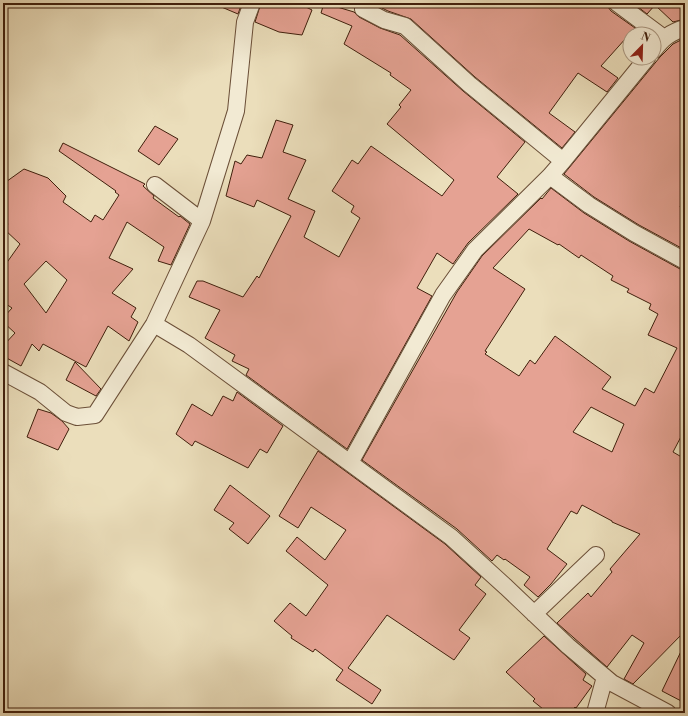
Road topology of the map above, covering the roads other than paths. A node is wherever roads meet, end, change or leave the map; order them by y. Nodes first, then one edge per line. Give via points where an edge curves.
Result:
1 (252, 3) edge
2 (617, 3) edge
3 (363, 9) dead end
4 (641, 26) edge
5 (685, 28) edge
6 (662, 41) edge
7 (641, 66) edge
8 (564, 161) junction
9 (550, 176) junction
10 (155, 185) dead end
11 (202, 221) junction
12 (685, 261) edge
13 (154, 324) junction
14 (3, 372) edge
15 (350, 463) junction
16 (596, 555) dead end
17 (534, 614) junction
18 (604, 677) junction
19 (595, 713) edge
20 (668, 713) edge

1 - 11 street via 245,22 236,111
2 - 4 street
3 - 8 street via 384,20 405,26 469,84
5 - 6 street via 675,30
7 - 8 street
8 - 9 street
9 - 12 street via 634,234
9 - 15 street via 475,250 456,275
10 - 11 street
11 - 13 street
13 - 14 street via 95,415 77,417 66,414 40,392
13 - 15 street via 189,345
15 - 17 street via 451,537
16 - 17 street
17 - 18 street
18 - 19 street
18 - 20 street via 612,684

